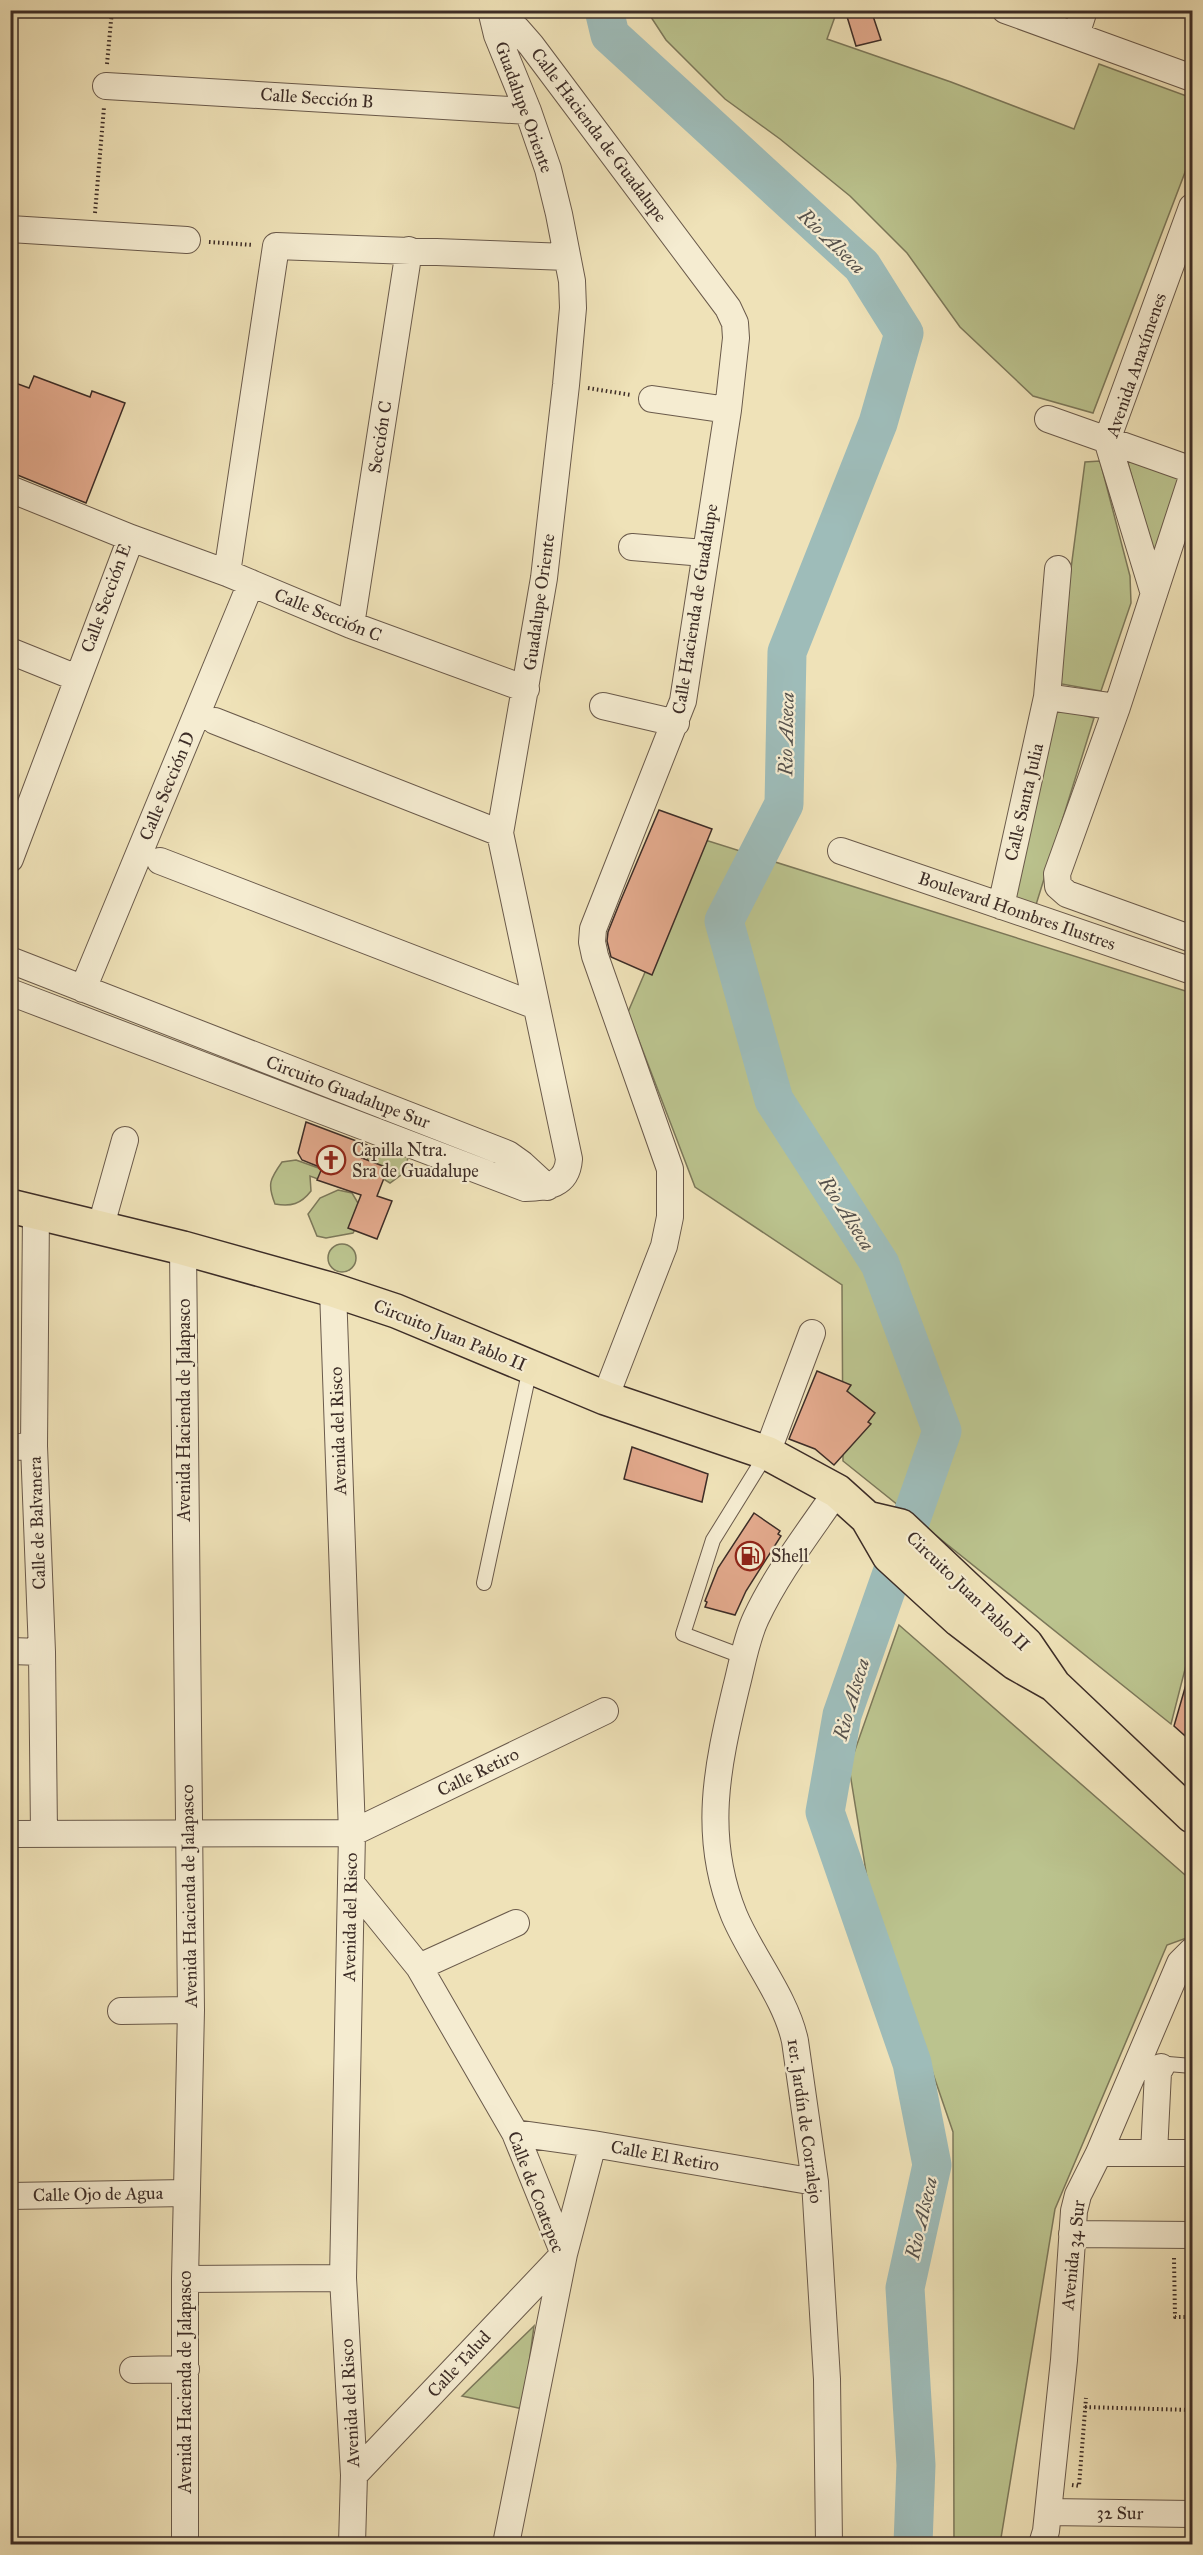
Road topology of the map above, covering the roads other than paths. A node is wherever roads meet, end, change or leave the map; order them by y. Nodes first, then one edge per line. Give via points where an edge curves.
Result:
1 (491, 10) edge
2 (1005, 10) edge
3 (1084, 10) edge
4 (1076, 35) junction
5 (1192, 78) edge
6 (106, 86) road end
7 (528, 111) junction
8 (1192, 207) edge
9 (10, 229) edge
10 (188, 240) road end
11 (409, 250) junction
12 (567, 257) junction
13 (652, 399) road end
14 (728, 410) junction
15 (1047, 419) dead end
16 (1107, 440) junction
17 (1192, 470) edge
18 (10, 489) edge
19 (1190, 492) edge
20 (131, 538) junction
21 (632, 547) dead end
22 (704, 553) junction
23 (1058, 568) dead end
24 (227, 573) junction
25 (251, 584) junction
26 (1154, 594) junction
27 (351, 625) junction
28 (10, 651) edge
29 (77, 678) junction
30 (526, 689) junction
31 (1047, 697) junction
32 (603, 706) dead end
33 (1117, 707) junction
34 (215, 721) dead end
35 (676, 723) junction
36 (19, 812) edge
37 (500, 833) junction
38 (841, 852) dead end
39 (10, 859) edge
40 (160, 861) dead end
41 (1001, 906) junction
42 (1192, 939) edge
43 (10, 960) edge
44 (1192, 971) edge
45 (83, 989) junction
46 (10, 992) edge
47 (536, 1006) junction
48 (227, 1045) junction
49 (219, 1071) junction
50 (125, 1140) dead end
51 (547, 1187) junction
52 (23, 1209) edge
53 (100, 1229) junction
54 (183, 1248) junction
55 (333, 1290) junction
56 (812, 1334) dead end
57 (530, 1368) junction
58 (605, 1398) junction
59 (22, 1447) edge
60 (767, 1453) junction
61 (837, 1491) junction
62 (867, 1518) junction
63 (484, 1583) dead end
64 (966, 1606) junction
65 (10, 1651) edge
66 (42, 1652) junction
67 (744, 1657) junction
68 (605, 1710) dead end
69 (1192, 1816) edge
70 (44, 1833) junction
71 (188, 1833) junction
72 (352, 1833) junction
73 (10, 1834) edge
74 (351, 1883) junction
75 (516, 1923) dead end
76 (1192, 1951) edge
77 (419, 1967) junction
78 (191, 2010) junction
79 (121, 2011) dead end
80 (1192, 2066) edge
81 (1161, 2067) joint
82 (515, 2133) junction
83 (592, 2144) junction
84 (1154, 2152) junction
85 (1099, 2153) junction
86 (1192, 2153) edge
87 (815, 2182) junction
88 (186, 2193) junction
89 (10, 2196) edge
90 (1072, 2234) junction
91 (1183, 2235) edge
92 (564, 2254) junction
93 (343, 2278) junction
94 (185, 2279) junction
95 (186, 2369) junction
96 (133, 2370) dead end
97 (354, 2475) junction
98 (1192, 2514) edge
99 (1046, 2533) edge
100 (185, 2544) edge
101 (352, 2544) edge
102 (506, 2544) edge
103 (829, 2544) edge

1 - 7 street, Guadalupe Oriente
1 - 14 street, Calle Hacienda de Guadalupe via 531,45 728,308 736,338
2 - 4 street
3 - 4 street
4 - 5 street
6 - 7 street, Calle Sección B
7 - 12 street, Guadalupe Oriente via 548,169
8 - 16 street, Avenida Anaxímenes
9 - 10 street
11 - 12 street
11 - 24 street via 276,246
11 - 27 street, Sección C
12 - 30 street, Guadalupe Oriente via 573,308 567,385 544,578
13 - 14 street
14 - 22 street, Calle Hacienda de Guadalupe
15 - 16 street
16 - 17 street
16 - 26 street, Avenida Anaxímenes
18 - 20 street, Calle Sección E
19 - 26 street
20 - 24 street, Calle Sección C
20 - 29 street, Calle Sección E
21 - 22 street
22 - 35 street, Calle Hacienda de Guadalupe via 683,701
23 - 31 street, Calle Santa Julia
24 - 25 street, Calle Sección C
25 - 27 street, Calle Sección C
25 - 45 street, Calle Sección D
26 - 33 street
27 - 30 street, Calle Sección C
28 - 29 street
29 - 36 street, Calle Sección E
30 - 37 street, Guadalupe Oriente
31 - 33 street
31 - 41 street, Calle Santa Julia
32 - 35 street
33 - 42 street, Boulevard Hombres Ilustres via 1057,874 1058,886 1067,894
34 - 37 street, Calle Sección D
35 - 58 street, Calle Hacienda de Guadalupe via 593,929 594,956 670,1169 671,1191 664,1246
36 - 39 street, Calle Sección E
37 - 47 street, Guadalupe Oriente
38 - 41 street, Boulevard Hombres Ilustres
40 - 47 street, Calle Sección D
41 - 44 street, Boulevard Hombres Ilustres
43 - 45 street, Circuito Guadalupe Sur
45 - 48 street, Circuito Guadalupe Sur
46 - 49 street, Circuito Guadalupe Sur
47 - 51 street, Guadalupe Oriente via 569,1159 564,1177
48 - 49 street
48 - 51 street, Circuito Guadalupe Sur via 508,1154
49 - 51 street, Circuito Guadalupe Sur via 525,1188
50 - 53 street
52 - 53 main road, Circuito Juan Pablo II
52 - 59 street, Calle de Balvanera
53 - 54 main road, Circuito Juan Pablo II
54 - 55 main road, Circuito Juan Pablo II
54 - 71 street, Avenida Hacienda de Jalapasco
55 - 57 main road, Circuito Juan Pablo II via 396,1311
55 - 72 street, Avenida del Risco
56 - 60 street
57 - 58 main road, Circuito Juan Pablo II
57 - 63 lane
58 - 60 main road, Circuito Juan Pablo II
59 - 66 street, Calle de Balvanera
60 - 61 main road, Circuito Juan Pablo II
60 - 67 lane via 713,1540 683,1634
61 - 62 main road, Circuito Juan Pablo II
61 - 67 street, 1er. Jardín de Corralejo via 767,1595 754,1621
62 - 64 main road, Circuito Juan Pablo II via 889,1556
62 - 64 main road, Circuito Juan Pablo II via 901,1526
64 - 69 main road, Circuito Juan Pablo II via 1015,1663 1054,1685
65 - 66 street
66 - 70 street, Calle de Balvanera
67 - 87 street, 1er. Jardín de Corralejo via 720,1756 714,1833 734,1915 792,2031
68 - 72 street, Calle Retiro
70 - 71 street
70 - 73 street
71 - 72 street
71 - 78 street, Avenida Hacienda de Jalapasco
72 - 74 street, Avenida del Risco
74 - 77 street, Calle de Coatepec
74 - 93 street, Avenida del Risco
75 - 77 street
76 - 85 street, Avenida 34 Sur via 1180,1963
77 - 82 street, Calle de Coatepec
78 - 79 street
78 - 88 street, Avenida Hacienda de Jalapasco
80 - 81 lane
81 - 84 street
82 - 83 street, Calle El Retiro
82 - 92 street, Calle de Coatepec
83 - 87 street, Calle El Retiro
83 - 92 street
84 - 85 street
84 - 86 street
85 - 90 street, Avenida 34 Sur via 1078,2195
87 - 103 street, 1er. Jardín de Corralejo via 827,2379
88 - 89 street, Calle Ojo de Agua
88 - 94 street, Avenida Hacienda de Jalapasco
90 - 91 street
90 - 99 street, Avenida 34 Sur
92 - 97 street, Calle Talud
92 - 102 street, Calle de Coatepec
93 - 94 street
93 - 97 street, Avenida del Risco
94 - 95 street, Avenida Hacienda de Jalapasco
95 - 96 street
95 - 100 street, Avenida Hacienda de Jalapasco
97 - 101 street, Avenida del Risco
98 - 99 street, 32 Sur

